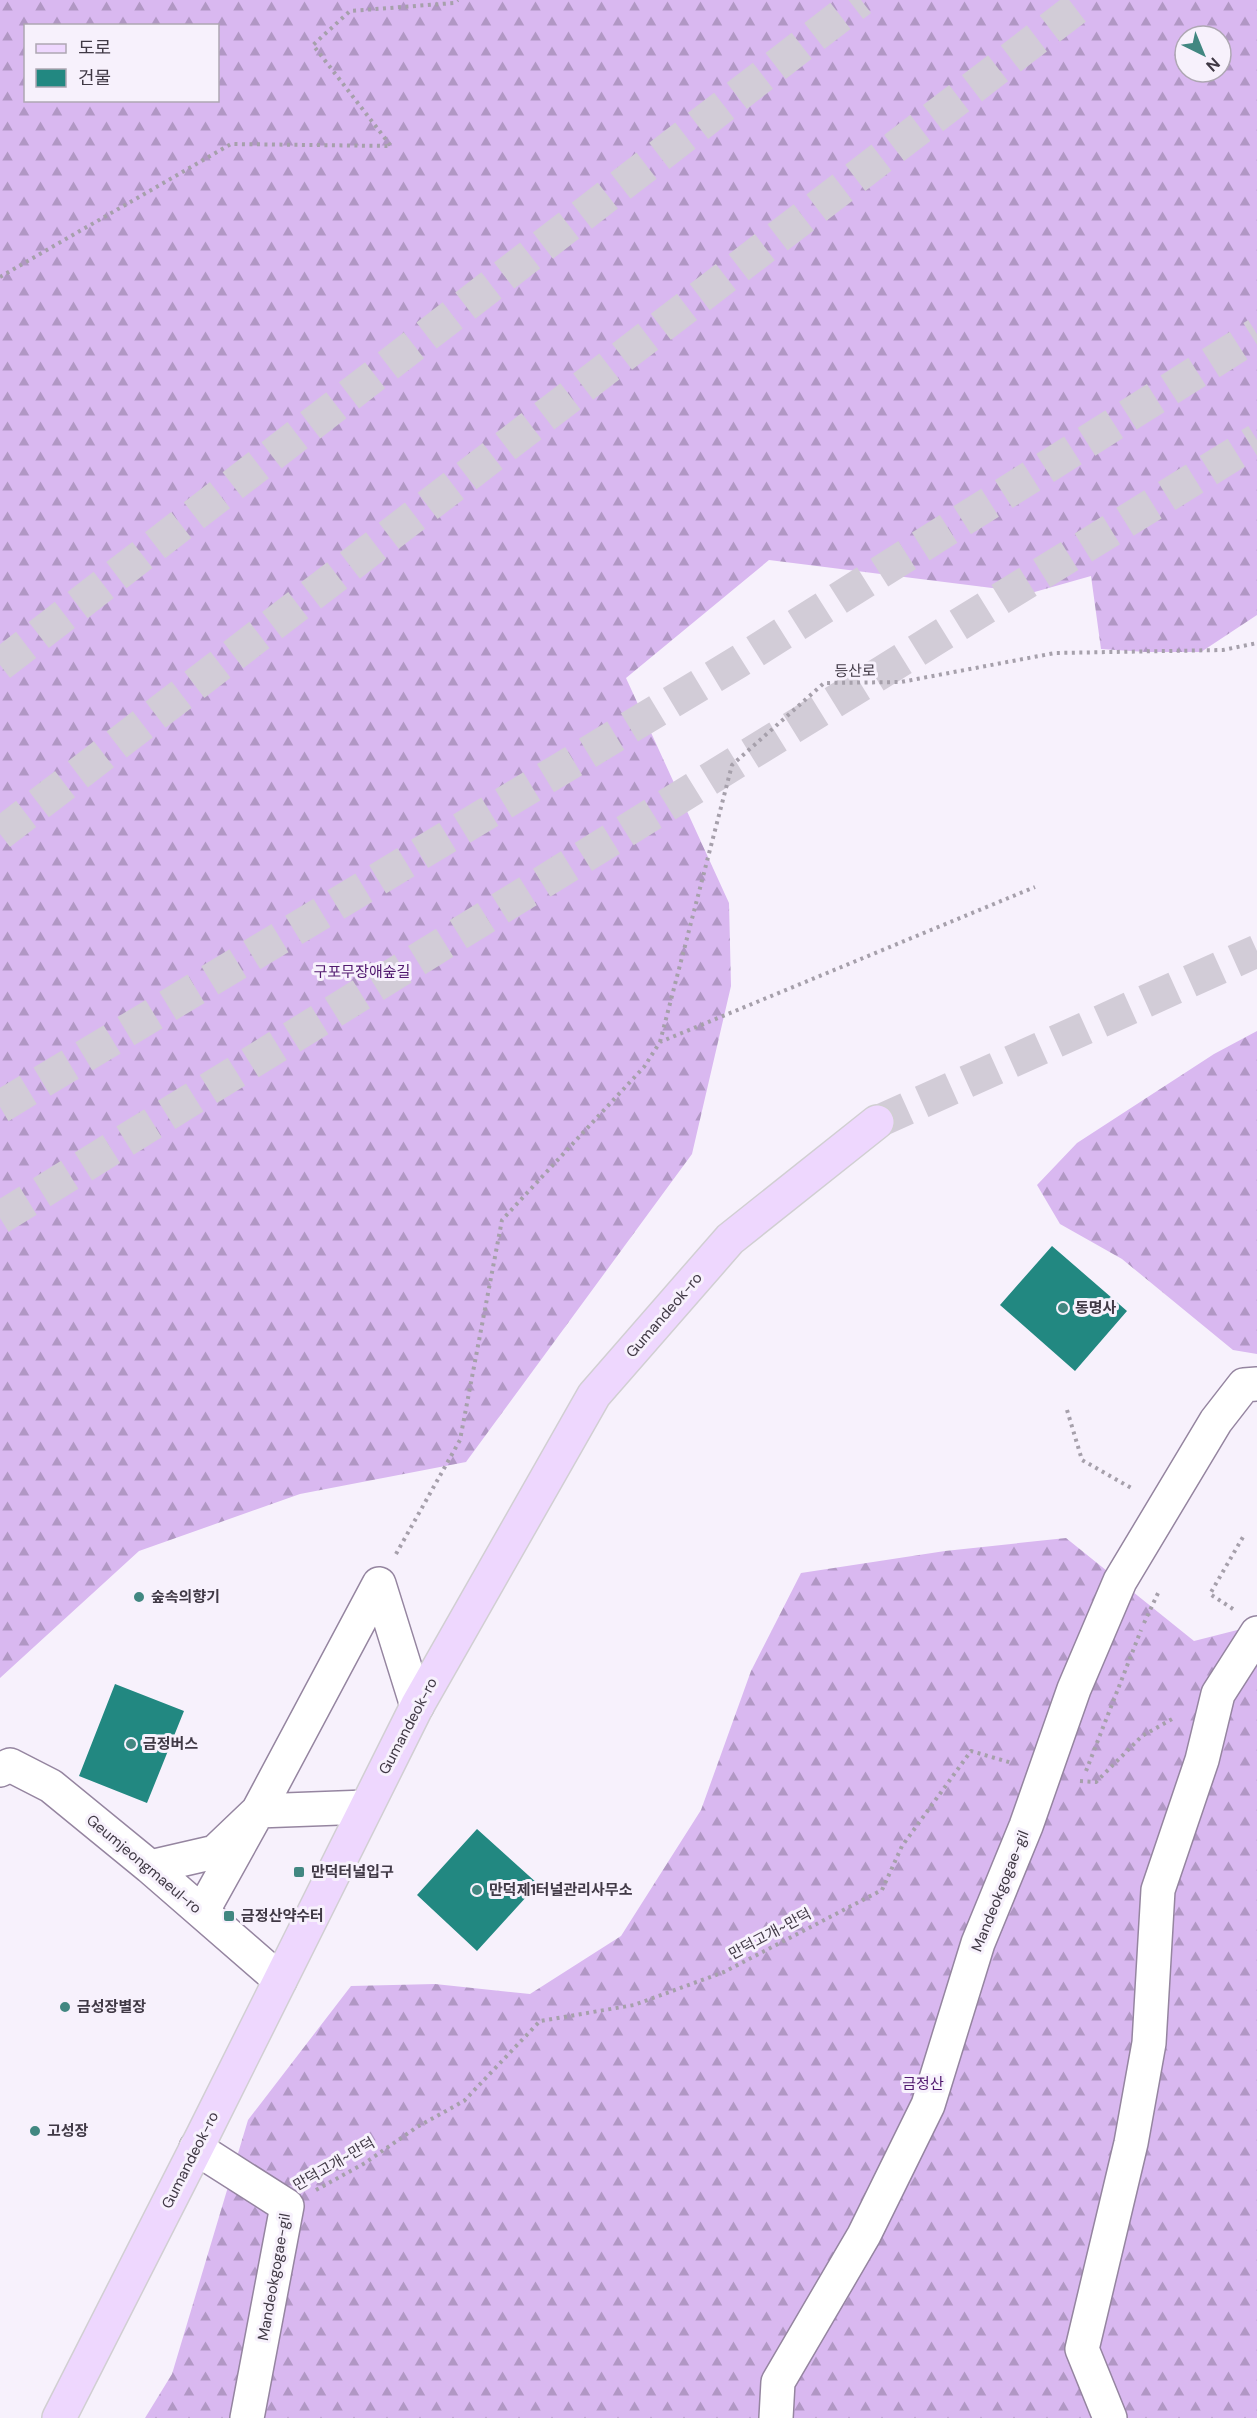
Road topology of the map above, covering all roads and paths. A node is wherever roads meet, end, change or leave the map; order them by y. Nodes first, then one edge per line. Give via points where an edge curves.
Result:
1 (458, 0) edge
2 (0, 277) edge
3 (1257, 643) edge
4 (1035, 887) dead end
5 (660, 1042) junction
6 (877, 1122) tunnel mouth
7 (1257, 1384) edge
8 (1067, 1410) dead end
9 (1165, 1507) junction
10 (1243, 1537) dead end
11 (380, 1584) junction
12 (1163, 1584) dead end
13 (1248, 1622) edge
14 (1218, 1694) junction
15 (417, 1706) junction
16 (0, 1770) edge
17 (1045, 1772) junction
18 (1082, 1781) junction
19 (366, 1807) junction
20 (258, 1811) junction
21 (150, 1866) junction
22 (202, 1912) junction
23 (280, 1980) junction
24 (196, 2148) junction
25 (287, 2206) junction
26 (59, 2418) edge
27 (247, 2418) edge
28 (776, 2418) edge
29 (1110, 2418) edge

1 - 2 path via 350,11 313,45 391,146 231,144
3 - 5 path, 등산로 via 1223,650 1055,653 901,682 824,683 732,765
4 - 5 path
5 - 11 path via 644,1066 502,1220 460,1440
6 - 15 main road, Gumandeok-ro via 730,1239 594,1395
7 - 9 street, Mandeokgogae-gil via 1244,1385 1216,1421
8 - 9 path via 1082,1460
9 - 17 street, Mandeokgogae-gil via 1120,1581 1074,1689
10 - 13 path via 1210,1594
11 - 15 street
11 - 20 street
12 - 18 path
13 - 14 street
14 - 18 path via 1142,1736 1096,1782
14 - 29 street via 1202,1760 1158,1890 1149,2043 1131,2144 1082,2349
15 - 19 main road, Gumandeok-ro
16 - 21 street, Geumjeongmaeul-ro via 10,1765 51,1786
17 - 18 path, 만덕고개~만덕
17 - 25 path, 만덕고개~만덕 via 971,1751 902,1846 882,1890 724,1972 634,2005 540,2021 464,2101
17 - 28 street, Mandeokgogae-gil via 978,1943 928,2105 864,2235 777,2382
19 - 20 street
19 - 23 main road, Gumandeok-ro
20 - 21 street via 215,1851
20 - 22 street
21 - 22 street, Geumjeongmaeul-ro
22 - 23 street, Geumjeongmaeul-ro
23 - 24 main road, Gumandeok-ro
24 - 25 street, Mandeokgogae-gil
24 - 26 main road, Gumandeok-ro
25 - 27 street, Mandeokgogae-gil

